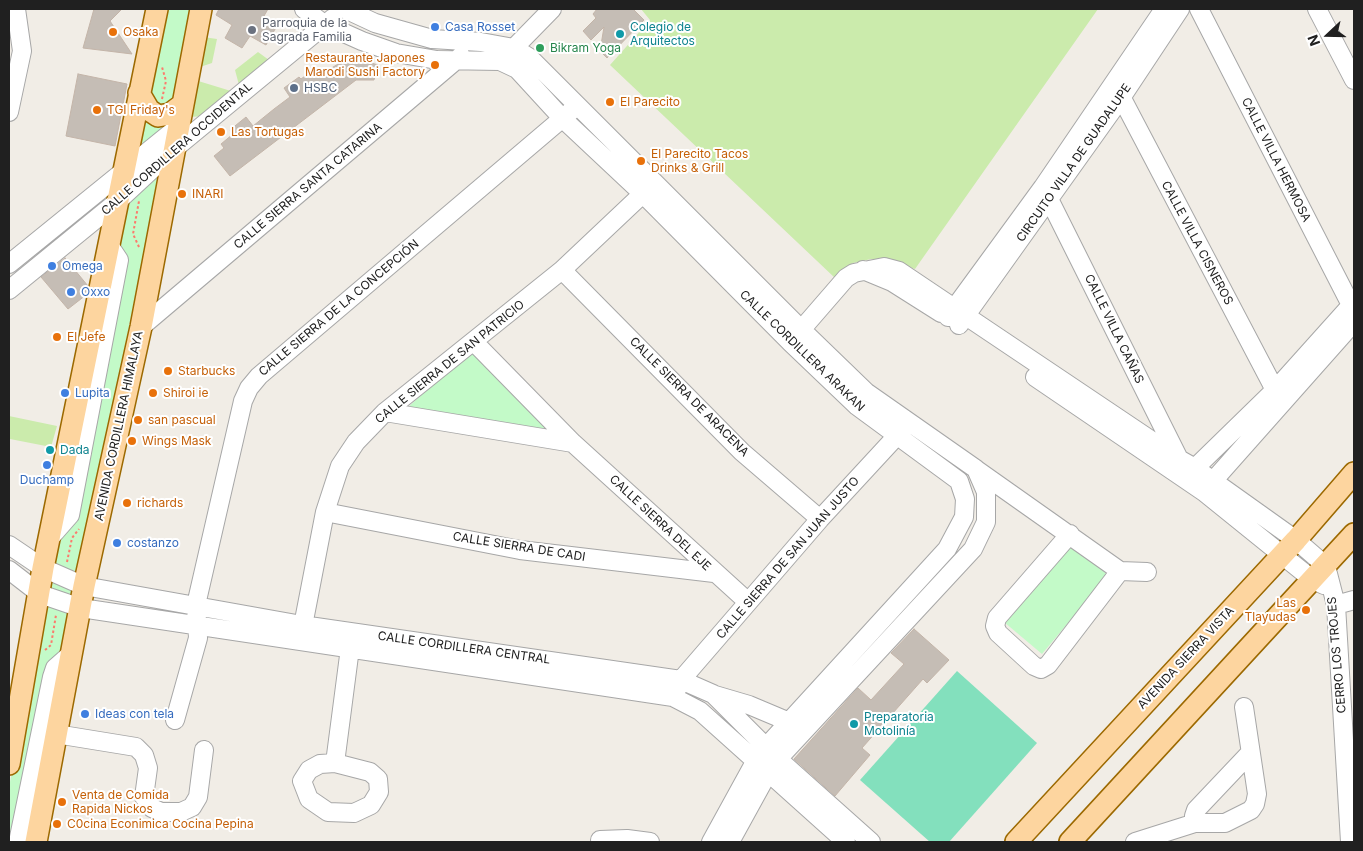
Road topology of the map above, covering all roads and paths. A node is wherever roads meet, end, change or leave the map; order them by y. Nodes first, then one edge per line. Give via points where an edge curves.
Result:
1 (16, 9) edge
2 (157, 9) edge
3 (201, 9) edge
4 (304, 9) edge
5 (346, 9) edge
6 (552, 9) edge
7 (1164, 9) edge
8 (1180, 9) edge
9 (1198, 9) edge
10 (1317, 9) edge
11 (324, 24) junction
12 (472, 42) junction
13 (514, 48) junction
14 (458, 60) junction
15 (500, 62) junction
16 (1354, 80) edge
17 (1113, 82) junction
18 (138, 92) junction
19 (1122, 98) junction
20 (578, 104) junction
21 (182, 105) junction
22 (9, 112) edge
23 (562, 118) junction
24 (178, 127) junction
25 (174, 149) junction
26 (123, 171) junction
27 (649, 188) junction
28 (1046, 193) junction
29 (118, 201) junction
30 (9, 264) edge
31 (562, 270) junction
32 (9, 290) edge
33 (1354, 310) edge
34 (956, 317) junction
35 (141, 327) junction
36 (796, 336) junction
37 (474, 342) junction
38 (1277, 398) junction
39 (385, 412) junction
40 (903, 429) junction
41 (573, 443) junction
42 (1175, 465) junction
43 (976, 469) junction
44 (1354, 473) edge
45 (1191, 474) junction
46 (959, 480) junction
47 (1208, 486) junction
48 (325, 512) junction
49 (820, 519) junction
50 (1070, 534) junction
51 (1354, 534) edge
52 (9, 545) edge
53 (1289, 547) junction
54 (44, 568) junction
55 (9, 570) edge
56 (1120, 571) junction
57 (1147, 572) dead end
58 (714, 573) junction
59 (1323, 578) junction
60 (84, 586) junction
61 (40, 594) junction
62 (1354, 600) edge
63 (748, 602) junction
64 (196, 605) junction
65 (1336, 606) junction
66 (81, 608) junction
67 (196, 625) junction
68 (301, 633) junction
69 (413, 640) junction
70 (350, 648) junction
71 (72, 653) junction
72 (410, 657) junction
73 (681, 680) junction
74 (713, 694) junction
75 (673, 697) junction
76 (1244, 707) dead end
77 (174, 720) dead end
78 (788, 721) junction
79 (56, 734) junction
80 (204, 750) dead end
81 (761, 753) junction
82 (1250, 753) junction
83 (335, 763) dead end
84 (9, 764) edge
85 (773, 766) junction
86 (1195, 823) junction
87 (1168, 837) edge
88 (600, 840) dead end
89 (18, 842) edge
90 (36, 842) edge
91 (650, 842) edge
92 (711, 842) edge
93 (730, 842) edge
94 (846, 842) edge
95 (871, 842) edge
96 (1016, 842) edge
97 (1070, 842) edge
98 (1136, 842) edge
99 (1350, 842) edge

1 - 22 street via 22,51
2 - 18 main road
3 - 21 main road, AVENIDA CORDILLERA HIMALAYA
4 - 11 street, CALLE CORDILLERA ARAKAN
5 - 11 street, CALLE CORDILLERA OCCIDENTAL
5 - 12 street, CALLE CORDILLERA ARAKAN via 375,23 432,39
6 - 13 street
7 - 17 street, CIRCUITO VILLA DE GUADALUPE
8 - 19 street, CIRCUITO VILLA DE GUADALUPE
9 - 33 street, CALLE VILLA HERMOSA
10 - 16 street
11 - 14 street, CALLE CORDILLERA ARAKAN via 396,53
11 - 25 street, CALLE CORDILLERA OCCIDENTAL
12 - 13 street, CALLE CORDILLERA ARAKAN
12 - 14 street, CALLE SIERRA SANTA CATARINA
13 - 15 street
13 - 20 street, CALLE CORDILLERA ARAKAN via 530,58
14 - 15 street, CALLE CORDILLERA ARAKAN
14 - 35 street, CALLE SIERRA SANTA CATARINA
15 - 23 street, CALLE CORDILLERA ARAKAN via 517,69
17 - 19 street, CALLE VILLA CISNEROS
17 - 28 street, CIRCUITO VILLA DE GUADALUPE
18 - 21 main road via 149,110 158,116 170,114
18 - 26 main road
19 - 28 street, CIRCUITO VILLA DE GUADALUPE
19 - 38 street, CALLE VILLA CISNEROS
20 - 23 street, CALLE SIERRA DE LA CONCEPCIÓN
20 - 27 street, CALLE CORDILLERA ARAKAN
21 - 24 main road, AVENIDA CORDILLERA HIMALAYA
23 - 27 street, CALLE CORDILLERA ARAKAN
23 - 64 street, CALLE SIERRA DE LA CONCEPCIÓN via 248,388
24 - 25 main road, AVENIDA CORDILLERA HIMALAYA
24 - 26 street, CALLE CORDILLERA OCCIDENTAL
25 - 29 street, CALLE CORDILLERA OCCIDENTAL
25 - 35 main road, AVENIDA CORDILLERA HIMALAYA
26 - 29 main road
26 - 30 street, CALLE CORDILLERA OCCIDENTAL
27 - 31 street, CALLE SIERRA DE SAN PATRICIO
27 - 36 street, CALLE CORDILLERA ARAKAN
28 - 34 street, CIRCUITO VILLA DE GUADALUPE
28 - 42 street, CALLE VILLA CAÑAS
29 - 32 street, CALLE CORDILLERA OCCIDENTAL
29 - 54 main road
31 - 37 street, CALLE SIERRA DE SAN PATRICIO
31 - 49 street, CALLE SIERRA DE ARACENA via 742,452
33 - 38 street
34 - 36 street via 899,271 884,267 863,270 846,278
34 - 42 street
35 - 60 main road, AVENIDA CORDILLERA HIMALAYA
36 - 40 street, CALLE CORDILLERA ARAKAN via 866,392
37 - 39 street, CALLE SIERRA DE SAN PATRICIO
37 - 41 street, CALLE SIERRA DEL EJE
38 - 45 street
38 - 47 street
39 - 41 street
39 - 48 street, CALLE SIERRA DE SAN PATRICIO via 356,442 340,466
40 - 43 street, CALLE CORDILLERA ARAKAN
40 - 46 street, CALLE CORDILLERA ARAKAN
40 - 49 street, CALLE SIERRA DE SAN JUAN JUSTO
41 - 58 street, CALLE SIERRA DEL EJE
42 - 45 street
43 - 46 street
43 - 50 street, CALLE CORDILLERA ARAKAN
43 - 85 street via 986,492 986,522 974,549
44 - 53 main road, AVENIDA SIERRA VISTA
45 - 47 street
46 - 78 street via 965,499 964,517 947,549
47 - 53 street
48 - 58 street, CALLE SIERRA DE CADI via 520,550
48 - 68 street, CALLE SIERRA DE SAN PATRICIO
49 - 63 street, CALLE SIERRA DE SAN JUAN JUSTO
50 - 56 street, CALLE CORDILLERA ARAKAN
50 - 56 street via 997,618 995,626 998,633 1034,666 1041,669 1048,665
51 - 59 main road
52 - 54 street, CALLE CORDILLERA CENTRAL
53 - 59 street
53 - 96 main road, AVENIDA SIERRA VISTA
54 - 60 street, CALLE CORDILLERA CENTRAL
54 - 61 main road
55 - 61 street, CALLE CORDILLERA CENTRAL
56 - 57 street
58 - 63 street, CALLE SIERRA DEL EJE
59 - 65 street, CERRO LOS TROJES
59 - 97 main road
60 - 64 street, CALLE CORDILLERA CENTRAL
60 - 66 main road, AVENIDA CORDILLERA HIMALAYA
61 - 66 street, CALLE CORDILLERA CENTRAL
61 - 84 main road
62 - 65 street
63 - 73 street, CALLE SIERRA DE SAN JUAN JUSTO
64 - 67 street, CALLE SIERRA DE LA CONCEPCIÓN
64 - 68 street, CALLE CORDILLERA CENTRAL
65 - 99 street, CERRO LOS TROJES
66 - 67 street, CALLE CORDILLERA CENTRAL
66 - 71 main road, AVENIDA CORDILLERA HIMALAYA
67 - 68 street, CALLE CORDILLERA CENTRAL
67 - 77 street, CALLE SIERRA DE LA CONCEPCIÓN via 198,638
68 - 69 street, CALLE CORDILLERA CENTRAL
68 - 70 street, CALLE CORDILLERA CENTRAL
69 - 72 street
69 - 73 street, CALLE CORDILLERA CENTRAL
70 - 72 street, CALLE CORDILLERA CENTRAL
70 - 83 street
71 - 79 main road, AVENIDA CORDILLERA HIMALAYA
71 - 89 street via 55,668 52,677
72 - 75 street, CALLE CORDILLERA CENTRAL
73 - 74 street, CALLE CORDILLERA CENTRAL
73 - 75 street, CALLE SIERRA DE SAN JUAN JUSTO
74 - 78 street
74 - 81 street, CALLE CORDILLERA CENTRAL
75 - 81 street, CALLE CORDILLERA CENTRAL via 700,711
76 - 82 street
78 - 81 street
79 - 80 street via 136,747 144,754 148,768 144,797 152,808 161,812 181,812 192,806 198,797
79 - 90 main road, AVENIDA CORDILLERA HIMALAYA
81 - 85 street, CALLE CORDILLERA CENTRAL
81 - 92 street
82 - 86 street via 1196,810
82 - 86 street via 1257,794 1251,810 1225,823
85 - 93 street
85 - 94 street, CALLE CORDILLERA CENTRAL
85 - 95 street, CALLE CORDILLERA CENTRAL
86 - 87 street
87 - 98 street
88 - 91 street

